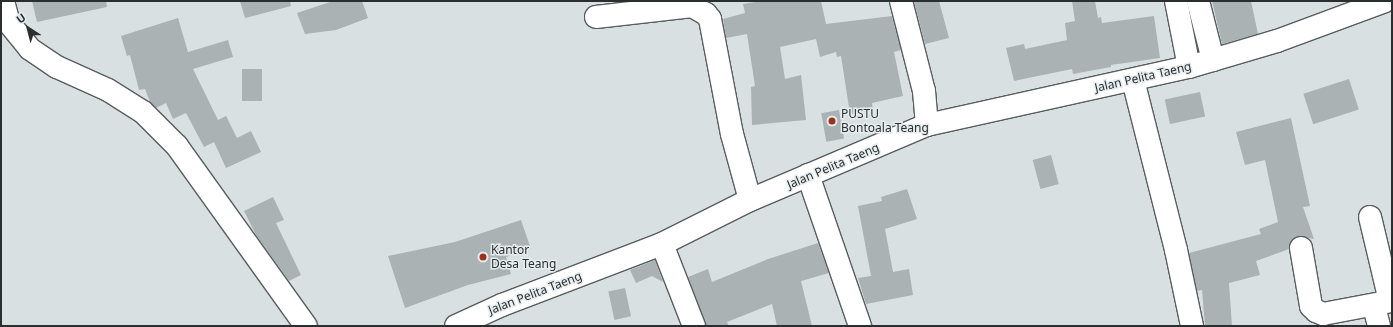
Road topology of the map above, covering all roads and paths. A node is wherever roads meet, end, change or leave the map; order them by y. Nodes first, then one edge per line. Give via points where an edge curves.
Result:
1 (3, 1) edge
2 (901, 1) edge
3 (1176, 1) edge
4 (1198, 1) edge
5 (1384, 1) edge
6 (596, 17) dead end
7 (5, 26) edge
8 (1213, 60) junction
9 (1189, 67) junction
10 (1133, 80) junction
11 (927, 125) junction
12 (808, 175) junction
13 (750, 200) junction
14 (1370, 217) dead end
15 (662, 244) junction
16 (1301, 248) dead end
17 (1384, 308) edge
18 (306, 326) edge
19 (456, 326) edge
20 (694, 326) edge
21 (860, 326) edge
22 (1192, 326) edge

1 - 7 street
2 - 11 street via 924,92
3 - 9 street
4 - 8 street
5 - 8 street, Jalan Pelita Taeng via 1277,41
6 - 13 street via 692,6 706,14 710,19 732,134
7 - 18 street via 30,49 57,67 108,90 143,112 172,141 235,224
8 - 9 street, Jalan Pelita Taeng
9 - 10 street, Jalan Pelita Taeng
10 - 11 street, Jalan Pelita Taeng
10 - 22 street via 1176,250
11 - 12 street, Jalan Pelita Taeng
12 - 13 street, Jalan Pelita Taeng
12 - 21 street
13 - 15 street, Jalan Pelita Taeng
14 - 17 street
15 - 19 street, Jalan Pelita Taeng
15 - 20 street
16 - 17 street via 1311,306 1316,311 1323,314

